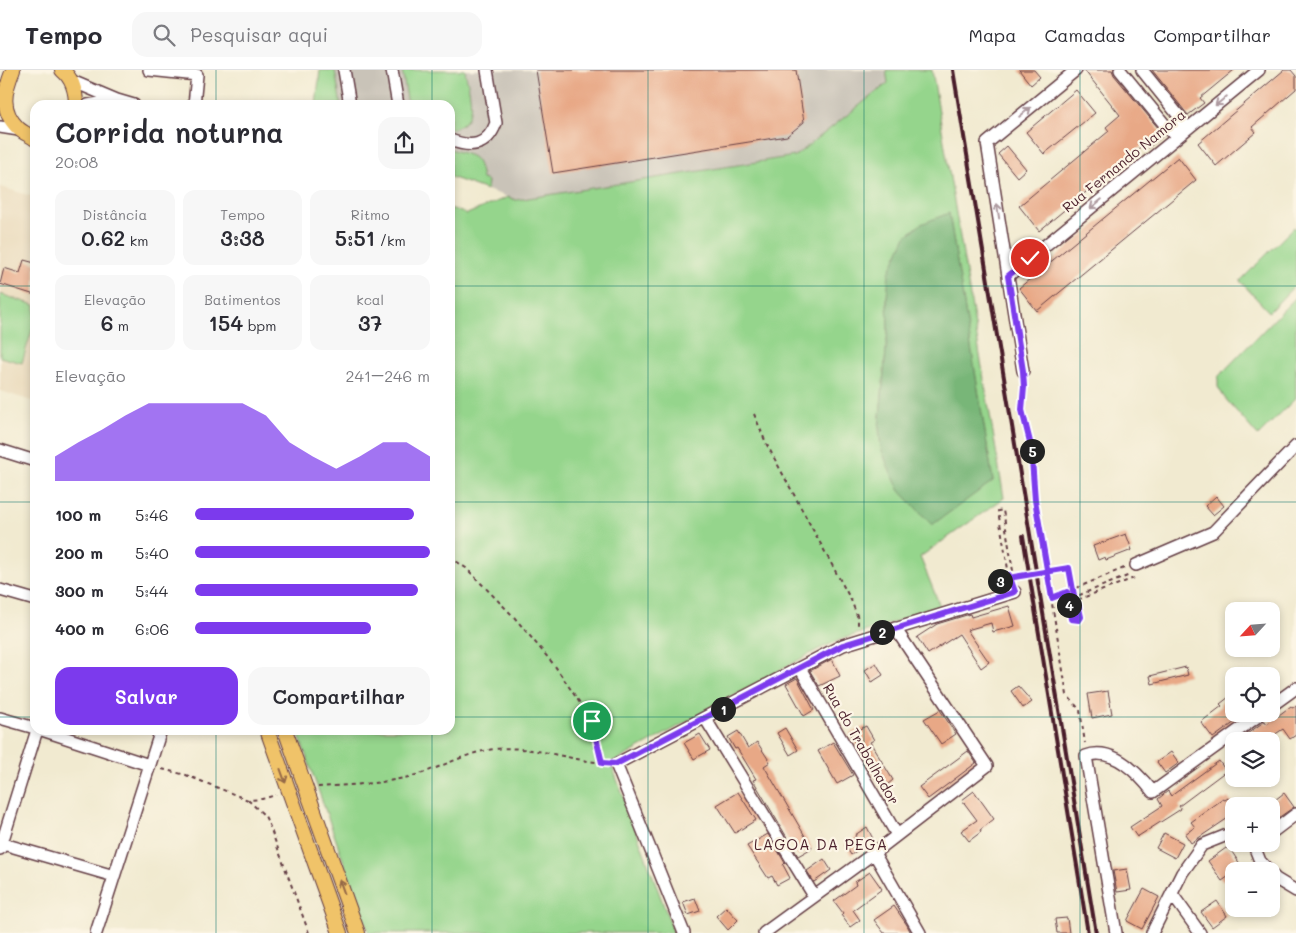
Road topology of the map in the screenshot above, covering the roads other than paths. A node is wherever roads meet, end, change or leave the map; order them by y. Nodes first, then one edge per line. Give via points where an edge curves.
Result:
1 (62, 70) edge
2 (150, 70) edge
3 (344, 70) edge
4 (392, 70) edge
5 (487, 70) edge
6 (1076, 70) edge
7 (1120, 70) edge
8 (1142, 70) edge
9 (1259, 70) edge
10 (9, 79) edge
11 (72, 81) junction
12 (76, 100) edge
13 (118, 100) edge
14 (194, 100) edge
15 (349, 100) edge
16 (397, 100) edge
17 (0, 127) edge
18 (29, 134) edge
19 (455, 142) edge
20 (1008, 276) junction
21 (1023, 371) road end
22 (1296, 446) edge
23 (0, 450) edge
24 (30, 459) edge
25 (1136, 572) road end
26 (0, 590) edge
27 (1015, 592) road end
28 (30, 599) edge
29 (895, 628) junction
30 (800, 668) junction
31 (1296, 688) edge
32 (1280, 700) edge
33 (0, 718) edge
34 (705, 718) junction
35 (1249, 722) edge
36 (30, 727) edge
37 (34, 735) edge
38 (57, 735) edge
39 (159, 735) edge
40 (269, 735) edge
41 (287, 735) edge
42 (149, 765) junction
43 (1296, 814) edge
44 (1280, 826) edge
45 (897, 835) junction
46 (1225, 836) edge
47 (1, 845) edge
48 (874, 852) junction
49 (114, 876) junction
50 (1280, 881) edge
51 (1296, 891) edge
52 (1172, 894) junction
53 (814, 896) junction
54 (96, 933) edge
55 (340, 933) edge
56 (358, 933) edge
57 (684, 933) edge
58 (764, 933) edge
59 (920, 933) edge
60 (1116, 933) edge
61 (1152, 933) edge
62 (1200, 933) edge

1 - 11 main road
2 - 14 street via 197,75
3 - 15 street
4 - 16 street
5 - 19 street via 496,124 494,130 485,140 474,145
20 -> 6 street via 988,143
7 - 8 street via 1170,131 1183,121
9 -> 20 street, Rua Fernando Namora
10 - 18 main road via 3,96 4,109 10,121
11 - 12 main road
11 - 13 street
17 - 18 street
20 - 21 street
22 - 25 street via 1213,532
23 - 24 street
26 - 28 street
27 - 29 street
29 - 30 street via 843,645
29 - 45 street via 987,766
30 - 34 street
30 - 45 street, Rua do Trabalhador
31 - 32 street
33 - 36 street
34 - 53 street
34 - 57 street via 616,764
35 - 60 street via 1152,792 1130,765 1106,754 1086,756
37 - 47 street
38 - 42 street
39 - 42 street
40 -> 55 main road
56 -> 41 main road
42 - 49 street
43 - 44 street
45 - 48 street
46 - 52 street via 1202,844
47 - 49 street
48 - 53 street
48 - 59 street
49 - 54 street
50 - 51 street
52 - 61 street
52 - 62 street
53 - 58 street

